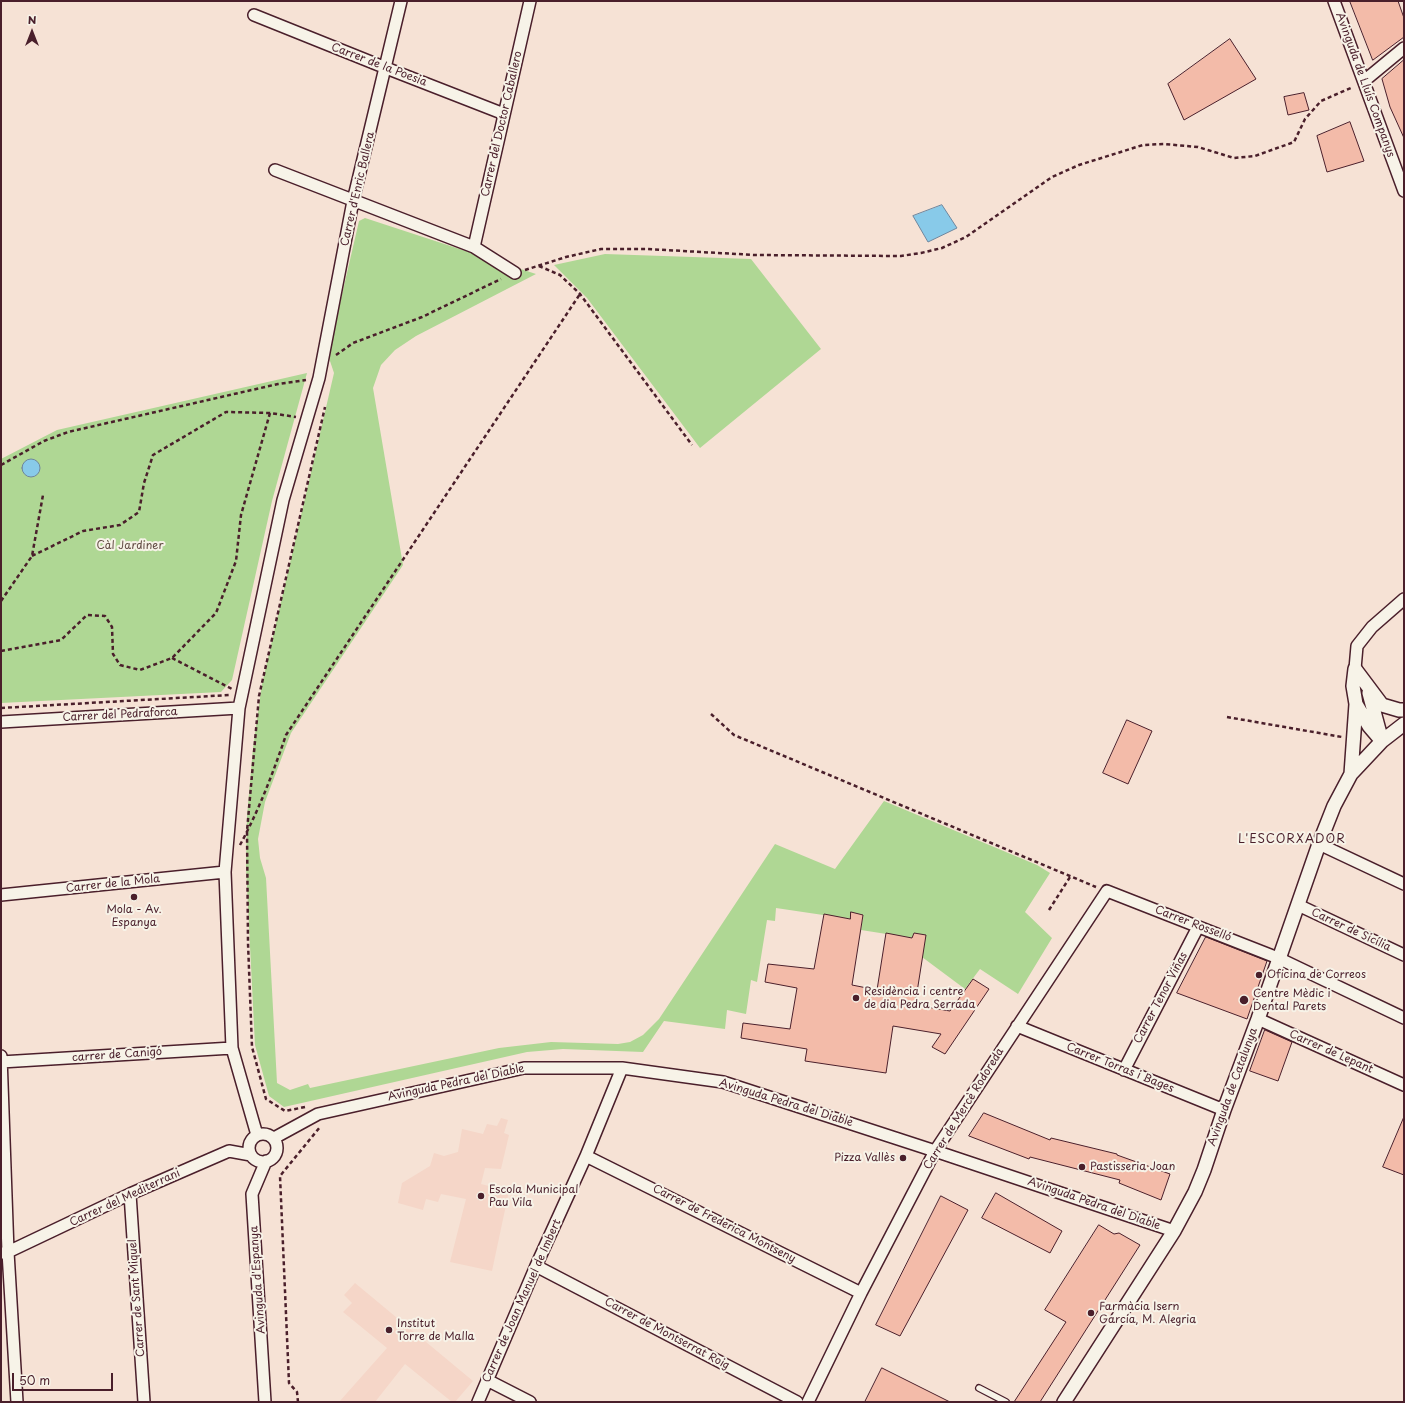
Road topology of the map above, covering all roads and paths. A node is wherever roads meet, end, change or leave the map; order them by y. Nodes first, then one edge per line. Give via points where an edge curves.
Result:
1 (401, 1) edge
2 (530, 1) edge
3 (1334, 1) edge
4 (254, 15) dead end
5 (1404, 48) edge
6 (386, 68) junction
7 (1364, 81) junction
8 (504, 114) junction
9 (274, 170) dead end
10 (1404, 191) edge
11 (354, 200) junction
12 (474, 247) junction
13 (539, 266) junction
14 (515, 272) junction
15 (580, 294) junction
16 (334, 357) dead end
17 (319, 378) junction
18 (326, 403) dead end
19 (270, 413) junction
20 (306, 419) junction
21 (692, 445) dead end
22 (1, 465) edge
23 (42, 495) dead end
24 (32, 556) junction
25 (1404, 599) edge
26 (1, 601) edge
27 (1, 651) edge
28 (172, 658) junction
29 (1355, 669) junction
30 (1366, 684) junction
31 (242, 694) junction
32 (1356, 704) junction
33 (1, 708) edge
34 (239, 708) junction
35 (1404, 710) edge
36 (711, 714) dead end
37 (1227, 717) dead end
38 (1, 722) edge
39 (1404, 724) edge
40 (1354, 739) junction
41 (1382, 742) junction
42 (1351, 774) junction
43 (248, 832) junction
44 (1319, 844) junction
45 (240, 845) dead end
46 (224, 872) junction
47 (1070, 877) junction
48 (1404, 884) edge
49 (1108, 891) junction
50 (1, 895) edge
51 (1298, 905) junction
52 (1049, 910) dead end
53 (1198, 927) junction
54 (1404, 955) edge
55 (1278, 958) junction
56 (1404, 1018) edge
57 (1258, 1019) junction
58 (1017, 1026) junction
59 (232, 1048) junction
60 (1, 1056) edge
61 (1, 1062) edge
62 (622, 1068) junction
63 (1124, 1070) junction
64 (1404, 1085) edge
65 (1224, 1110) junction
66 (318, 1114) junction
67 (258, 1135) junction
68 (274, 1138) junction
69 (935, 1151) junction
70 (251, 1155) junction
71 (586, 1156) junction
72 (266, 1161) junction
73 (130, 1194) junction
74 (1174, 1231) junction
75 (4, 1252) edge
76 (536, 1266) junction
77 (861, 1293) junction
78 (488, 1380) junction
79 (978, 1388) dead end
80 (17, 1402) edge
81 (144, 1402) edge
82 (265, 1402) edge
83 (298, 1402) edge
84 (478, 1402) edge
85 (530, 1402) edge
86 (797, 1402) edge
87 (808, 1402) edge
88 (1006, 1402) edge
89 (1064, 1402) edge

1 - 6 street, Carrer d'Enric Ballera
2 - 8 street, Carrer del Doctor Caballero
3 - 7 street, Avinguda de Lluís Companys
4 - 6 street, Carrer de la Poesia
5 - 7 street
6 - 8 street, Carrer de la Poesia
6 - 11 street, Carrer d'Enric Ballera
7 - 10 street, Avinguda de Lluís Companys
7 - 13 path via 1321,101 1305,119 1294,142 1255,156 1234,158 1198,147 1143,145 1079,165 1052,177 966,237 942,248 921,253 902,256 763,255 601,249 566,256
8 - 12 street, Carrer del Doctor Caballero
9 - 11 street
11 - 12 street
11 - 17 street, Carrer d'Enric Ballera
12 - 14 street
13 - 14 path
13 - 15 path via 560,275
14 - 16 path via 422,317 353,343
15 - 21 path
15 - 43 path via 286,735
17 - 20 street, Carrer d'Enric Ballera
17 - 22 path via 278,384 68,432 44,441
18 - 43 path via 259,696
19 - 20 path
19 - 24 path via 226,412 174,442 153,455 144,483 139,512 120,525 83,531
19 - 28 path via 241,515 236,561 216,613
20 - 31 street, Carrer d'Enric Ballera via 283,500
23 - 24 path
24 - 26 path
25 - 29 street via 1372,627 1357,646
27 - 28 path via 61,640 87,616 104,616 112,627 113,654 120,665 140,670
28 - 31 path
29 - 30 street
29 - 32 street via 1353,686
30 - 35 street via 1382,705
30 - 41 street
31 - 33 path
31 - 34 street, Carrer d'Enric Ballera
32 - 40 street
32 - 41 street
34 - 38 street, Carrer del Pedraforca
34 - 46 street, Carrer d'Enric Ballera
36 - 47 path via 734,735
37 - 40 path
39 - 41 street, Avinguda de Catalunya
40 - 42 street
41 - 42 street, Avinguda de Catalunya
42 - 44 street, Avinguda de Catalunya via 1334,806
43 - 45 path
43 - 66 path via 248,943 252,1047 266,1099 285,1111 317,1104
44 - 48 street
44 - 51 street, Avinguda de Catalunya
46 - 50 street, Carrer de la Mola
46 - 59 street, Carrer d'Enric Ballera
47 - 49 path
47 - 52 path
49 - 53 street, Carrer Rosselló
49 - 58 street, Carrer de Mercè Rodoreda
51 - 54 street, Carrer de Sicília
51 - 55 street, Avinguda de Catalunya
53 - 55 street, Carrer Rosselló
53 - 63 street, Carrer Tenor Viñas
55 - 56 street, Carrer Rosselló
55 - 57 street, Avinguda de Catalunya
57 - 64 street, Carrer de Lepant
57 - 65 street, Avinguda de Catalunya
58 - 63 street, Carrer Torras i Bages
58 - 69 street, Carrer de Mercè Rodoreda
59 - 61 street, carrer de Canigó
59 - 67 street, Carrer d'Enric Ballera
60 - 61 street
61 - 75 street
62 - 66 street, Avinguda Pedra del Diable via 524,1068
62 - 69 street, Avinguda Pedra del Diable via 723,1082
62 - 71 street, Carrer de Joan Manuel de Imbert
63 - 65 street, Carrer Torras i Bages
65 - 74 street, Avinguda de Catalunya via 1195,1192
66 - 68 street, Avinguda Pedra del Diable
66 - 83 path via 320,1127 280,1176 289,1383 297,1392
67 - 68 street via 267,1134
67 - 70 street via 249,1146
68 - 72 street via 277,1152
69 - 74 street, Avinguda Pedra del Diable
69 - 77 street, Carrer de Mercè Rodoreda
70 - 72 street via 256,1160
70 - 73 street, Carrer del Mediterrani via 229,1151
71 - 76 street, Carrer de Joan Manuel de Imbert
71 - 77 street, Carrer de Frederica Montseny
72 - 82 street, Avinguda d'Espanya via 252,1194
73 - 75 street, Carrer del Mediterrani
73 - 81 street, Carrer de Sant Miquel
74 - 89 street, Avinguda de Catalunya
75 - 80 street
76 - 78 street, Carrer de Joan Manuel de Imbert
76 - 86 street, Carrer de Montserrat Roig
77 - 87 street, Carrer de Mercè Rodoreda
78 - 84 street, Carrer de Joan Manuel de Imbert
78 - 85 street
79 - 88 lane

